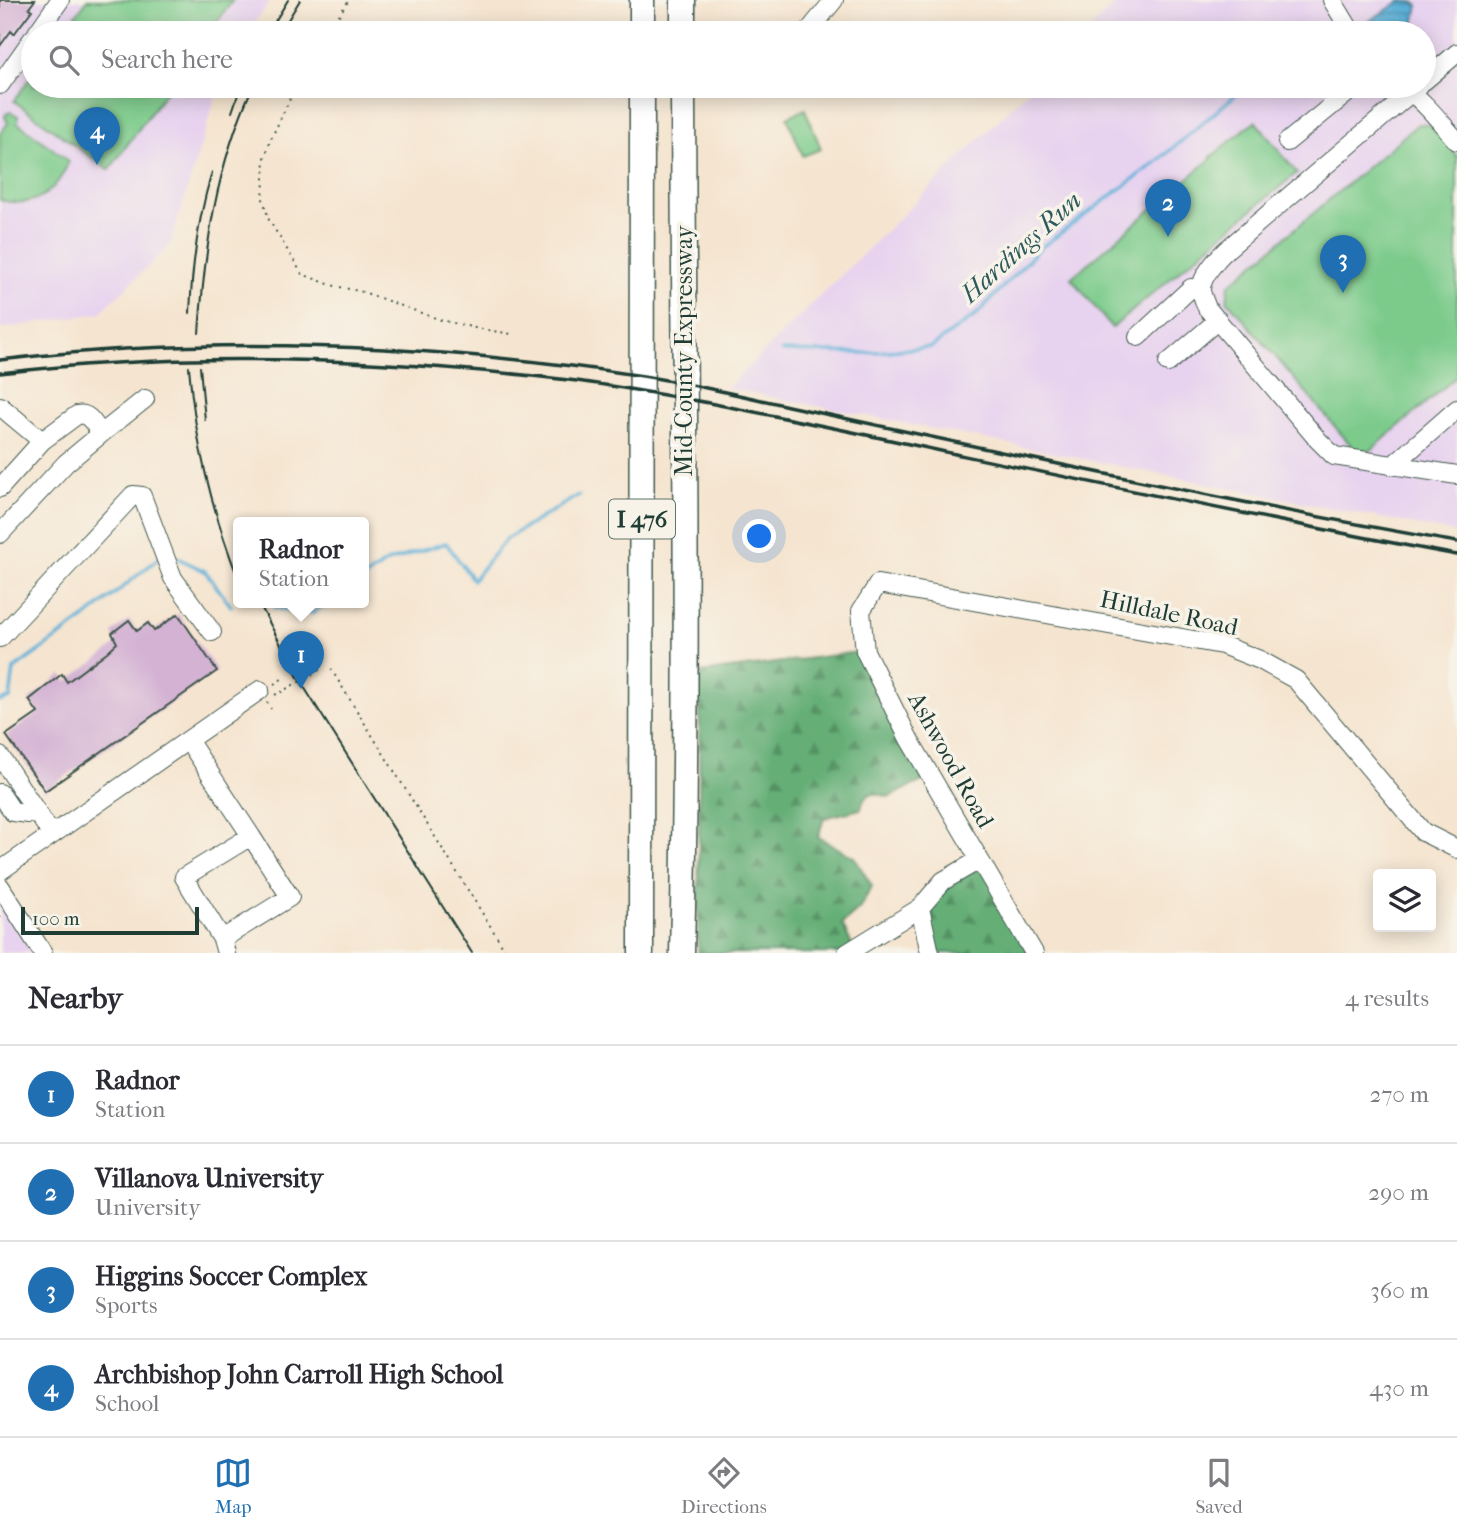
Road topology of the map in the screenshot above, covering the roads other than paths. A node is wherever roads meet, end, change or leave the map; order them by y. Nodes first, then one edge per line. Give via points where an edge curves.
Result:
1 (61, 0) edge
2 (642, 0) edge
3 (683, 0) edge
4 (834, 0) edge
5 (1332, 0) edge
6 (46, 21) edge
7 (642, 21) edge
8 (683, 21) edge
9 (817, 21) edge
10 (1345, 21) edge
11 (1457, 53) edge
12 (21, 55) edge
13 (1436, 69) edge
14 (0, 85) edge
15 (642, 98) edge
16 (683, 98) edge
17 (1341, 98) edge
18 (1400, 98) edge
19 (1423, 98) edge
20 (1457, 141) edge
21 (1287, 142) dead end
22 (1200, 289) junction
23 (1218, 320) junction
24 (1138, 337) dead end
25 (1168, 363) dead end
26 (145, 399) dead end
27 (0, 406) edge
28 (1457, 408) edge
29 (101, 433) junction
30 (42, 442) junction
31 (1392, 466) junction
32 (1453, 470) edge
33 (0, 488) edge
34 (0, 534) edge
35 (878, 584) joint
36 (212, 632) dead end
37 (0, 638) edge
38 (269, 691) road end
39 (188, 740) junction
40 (0, 756) edge
41 (0, 793) edge
42 (683, 797) junction
43 (36, 812) junction
44 (52, 835) junction
45 (251, 836) junction
46 (1457, 849) edge
47 (979, 860) junction
48 (0, 871) edge
49 (0, 886) edge
50 (920, 908) junction
51 (224, 946) edge
52 (34, 950) edge
53 (640, 953) edge
54 (682, 953) edge
55 (696, 953) edge
56 (847, 953) edge
57 (930, 953) edge
58 (1034, 953) edge

1 - 6 street
2 - 7 highway
3 - 8 highway
4 - 9 street
5 - 10 street
11 - 13 street
12 - 14 street
15 - 53 highway, Mid-County Expressway / I 476
16 - 42 highway, Mid-County Expressway / I 476
17 - 21 street
18 - 22 street via 1226,250
19 - 20 street
22 - 23 street
22 - 24 street via 1191,288
23 - 25 street
23 - 31 street via 1334,456
26 - 29 street
27 - 30 street
28 - 31 street
29 - 30 street via 88,415 82,414
29 - 34 street via 66,463
30 - 33 street
31 - 32 street
35 - 46 street, Hilldale Road via 1222,645 1260,660 1296,680 1423,832
35 - 47 street, Ashwood Road via 861,611 865,650 909,739
36 - 37 street via 173,578 142,496 133,495
38 - 39 street
39 - 44 street
39 - 45 street
40 - 43 street
41 - 43 street via 13,812
42 - 54 highway, Mid-County Expressway / I 476
42 - 55 highway via 692,855
43 - 44 street
44 - 48 street
45 - 51 street via 290,897
45 - 51 street via 184,877
47 - 50 street via 943,881
47 - 58 street, Ashwood Road
49 - 52 street
50 - 56 street
50 - 57 street

